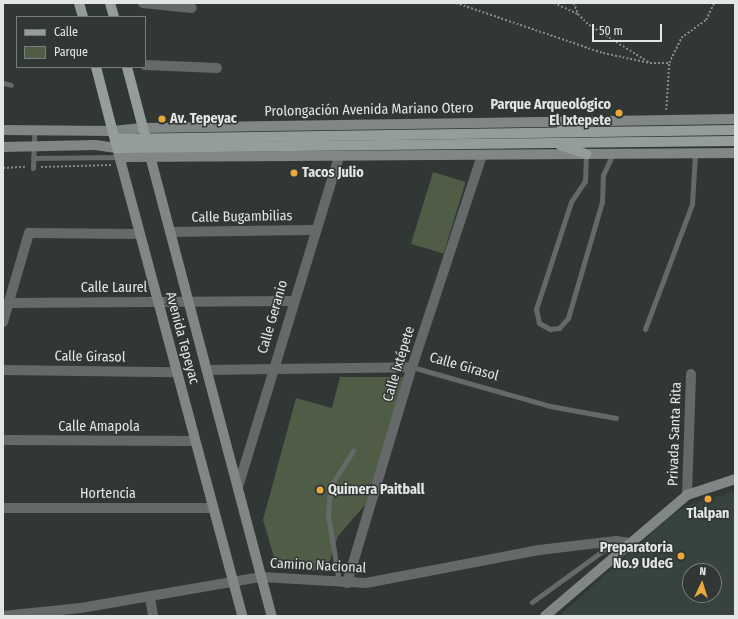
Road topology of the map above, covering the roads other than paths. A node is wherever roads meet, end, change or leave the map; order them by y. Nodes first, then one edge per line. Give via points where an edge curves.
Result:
1 (79, 3) edge
2 (110, 3) edge
3 (143, 3) edge
4 (192, 8) dead end
5 (83, 16) edge
6 (114, 16) edge
7 (146, 65) edge
8 (96, 68) edge
9 (127, 68) edge
10 (217, 68) dead end
11 (3, 83) edge
12 (11, 85) dead end
13 (585, 120) junction
14 (735, 120) edge
15 (34, 129) junction
16 (3, 130) edge
17 (735, 130) edge
18 (554, 132) junction
19 (146, 137) junction
20 (735, 142) edge
21 (554, 143) junction
22 (117, 144) junction
23 (33, 146) junction
24 (3, 147) edge
25 (735, 153) edge
26 (586, 154) junction
27 (613, 154) junction
28 (694, 154) junction
29 (482, 155) junction
30 (338, 157) junction
31 (33, 158) junction
32 (151, 158) junction
33 (33, 168) road end
34 (314, 230) junction
35 (170, 232) junction
36 (140, 234) junction
37 (292, 301) junction
38 (158, 302) junction
39 (189, 302) junction
40 (8, 303) junction
41 (3, 320) edge
42 (645, 329) dead end
43 (412, 367) junction
44 (272, 369) junction
45 (3, 370) edge
46 (207, 370) junction
47 (177, 372) junction
48 (691, 374) dead end
49 (616, 418) dead end
50 (3, 440) edge
51 (195, 441) junction
52 (353, 451) dead end
53 (735, 479) edge
54 (238, 487) junction
55 (687, 496) junction
56 (3, 508) edge
57 (213, 508) junction
58 (616, 541) junction
59 (630, 543) junction
60 (261, 577) junction
61 (233, 581) junction
62 (343, 583) junction
63 (150, 598) junction
64 (532, 602) dead end
65 (82, 612) edge
66 (3, 616) edge
67 (153, 616) edge
68 (242, 616) edge
69 (272, 616) edge
70 (545, 616) edge

1 - 5 main road
2 - 6 main road
3 - 4 street
7 - 10 street
8 - 22 main road, Avenida Tepeyac
9 - 19 main road, Avenida Tepeyac
11 - 12 lane
13 - 14 street, Prolongación Avenida Mariano Otero
13 - 18 main road
13 - 19 street, Prolongación Avenida Mariano Otero
15 - 16 street, Prolongación Avenida Mariano Otero
15 - 22 street, Prolongación Avenida Mariano Otero
15 - 23 lane
17 - 18 main road, Prolongación Avenida Mariano Otero
18 - 19 main road, Prolongación Avenida Mariano Otero
19 - 21 main road, Prolongación Avenida Mariano Otero
19 - 22 main road, Prolongación Avenida Mariano Otero
19 - 32 street, Avenida Tepeyac
20 - 21 main road, Prolongación Avenida Mariano Otero
21 - 26 main road
22 - 23 street, Prolongación Avenida Mariano Otero
22 - 31 lane
22 - 32 street, Prolongación Avenida Mariano Otero
22 - 36 street, Avenida Tepeyac
23 - 24 street, Prolongación Avenida Mariano Otero
23 - 31 lane
25 - 28 street, Prolongación Avenida Mariano Otero
26 - 27 street, Prolongación Avenida Mariano Otero
26 - 27 lane via 585,182 571,202 536,309 539,323 550,329 563,325 568,318 602,202 603,175
26 - 29 street, Prolongación Avenida Mariano Otero
27 - 28 street, Prolongación Avenida Mariano Otero
28 - 42 lane via 692,204
29 - 30 street, Prolongación Avenida Mariano Otero
29 - 43 street, Calle Ixtépete
30 - 32 street, Prolongación Avenida Mariano Otero
30 - 34 street, Calle Geranio
31 - 33 lane
32 - 35 street, Avenida Tepeyac
34 - 35 street, Calle Bugambilias
34 - 37 street, Calle Geranio
35 - 39 street, Avenida Tepeyac
36 - 38 street, Avenida Tepeyac
36 - 40 street via 29,233
37 - 39 street, Calle Laurel
37 - 44 street, Calle Geranio
38 - 39 street, Calle Laurel
38 - 40 street, Calle Laurel
38 - 47 street, Avenida Tepeyac
39 - 46 street, Avenida Tepeyac
40 - 41 street
43 - 44 street, Calle Girasol
43 - 49 lane, Calle Girasol via 550,406
43 - 62 street, Calle Ixtépete
44 - 46 street, Calle Girasol
44 - 54 street, Calle Geranio
45 - 47 street, Calle Girasol
46 - 54 street, Avenida Tepeyac
47 - 51 street, Avenida Tepeyac
48 - 55 street, Privada Santa Rita
50 - 51 street, Calle Amapola
51 - 57 street, Avenida Tepeyac
52 - 62 lane via 330,488 328,515
53 - 55 street
54 - 60 street, Avenida Tepeyac
55 - 59 street
56 - 57 street, Hortencia
57 - 61 street, Avenida Tepeyac
58 - 59 street, Camino Nacional
58 - 62 street, Camino Nacional via 531,551 380,581
58 - 64 lane
59 - 70 street
60 - 61 street, Camino Nacional
60 - 62 street, Camino Nacional
60 - 69 street, Avenida Tepeyac
61 - 63 street, Camino Nacional
61 - 68 street, Avenida Tepeyac
63 - 65 street, Camino Nacional
63 - 67 street
65 - 66 street, Camino Nacional

